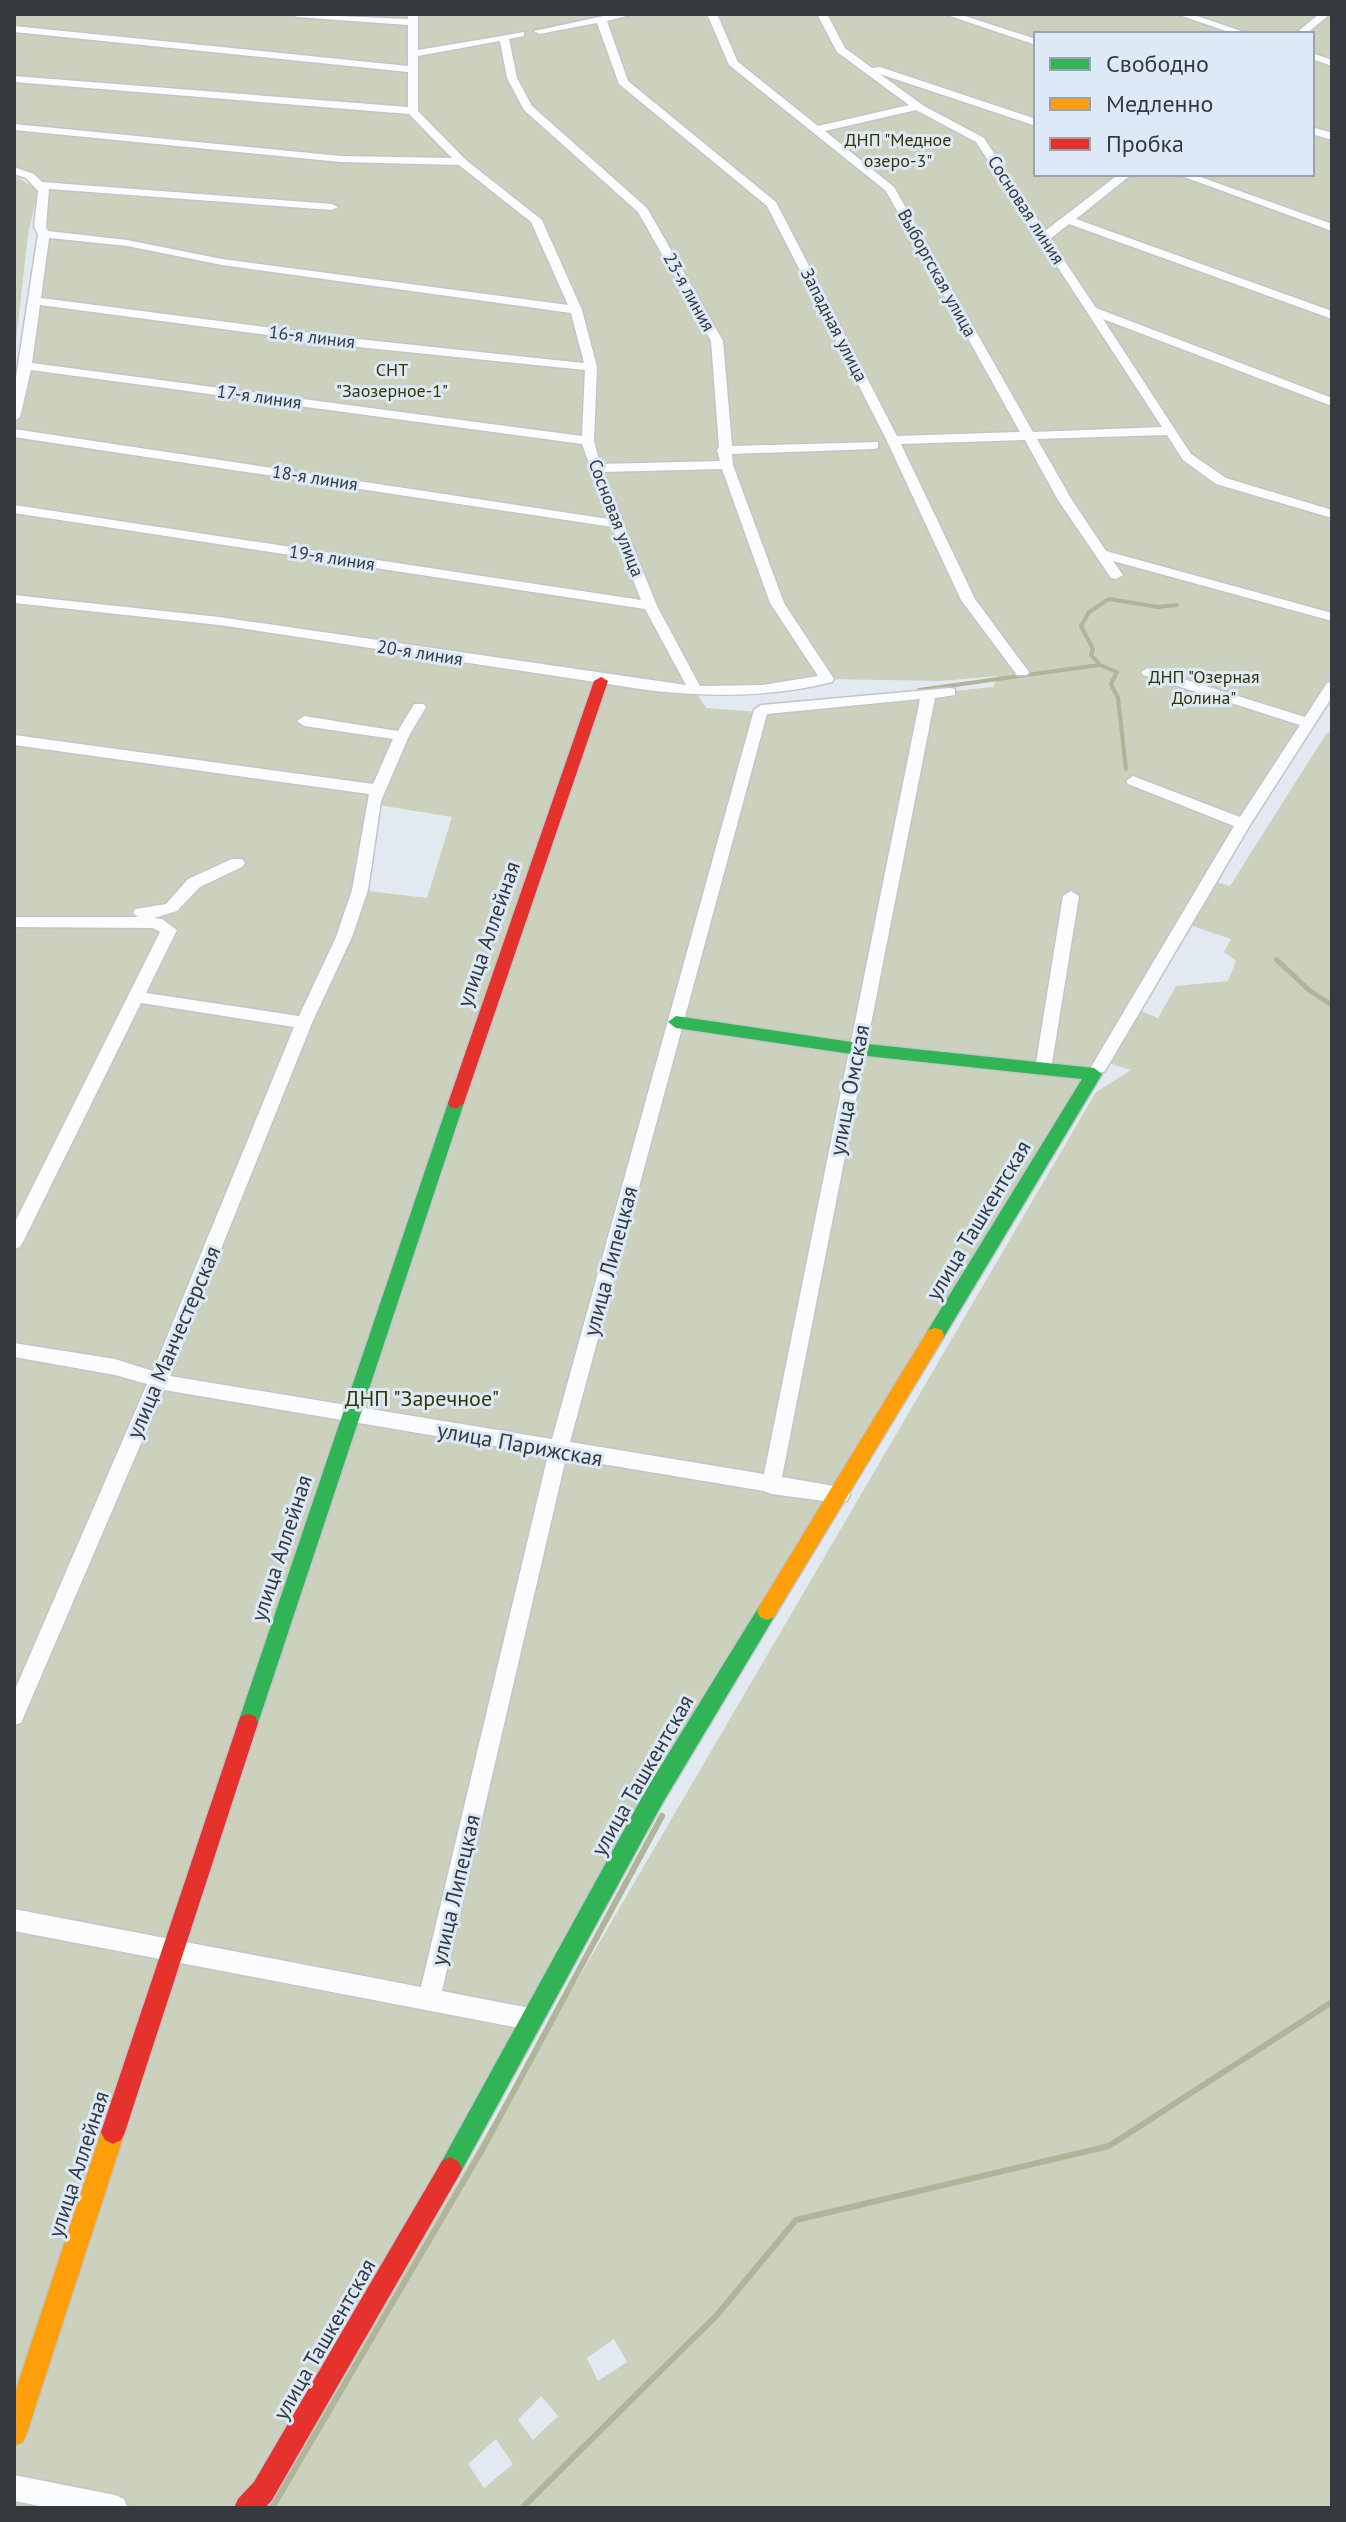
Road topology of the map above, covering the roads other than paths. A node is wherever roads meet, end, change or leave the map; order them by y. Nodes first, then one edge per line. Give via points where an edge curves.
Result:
1 (297, 14) edge
2 (548, 14) edge
3 (629, 14) edge
4 (712, 14) edge
5 (822, 14) edge
6 (949, 14) edge
7 (1181, 14) edge
8 (1325, 14) edge
9 (413, 18) edge
10 (601, 19) junction
11 (556, 28) junction
12 (14, 29) edge
13 (539, 31) dead end
14 (1239, 32) edge
15 (1302, 32) edge
16 (520, 34) dead end
17 (504, 37) junction
18 (1034, 41) edge
19 (411, 54) junction
20 (860, 63) junction
21 (410, 69) junction
22 (14, 79) edge
23 (918, 106) junction
24 (413, 111) junction
25 (1034, 122) edge
26 (14, 127) edge
27 (816, 130) junction
28 (462, 162) junction
29 (14, 170) edge
30 (1123, 176) edge
31 (1188, 176) edge
32 (42, 185) junction
33 (332, 207) dead end
34 (1068, 220) junction
35 (1332, 228) edge
36 (44, 234) junction
37 (1044, 238) junction
38 (34, 301) junction
39 (576, 310) junction
40 (1094, 311) junction
41 (1332, 315) edge
42 (26, 366) junction
43 (591, 367) junction
44 (1332, 402) edge
45 (14, 417) edge
46 (1171, 431) junction
47 (14, 433) edge
48 (1029, 436) junction
49 (892, 440) junction
50 (588, 441) junction
51 (873, 445) dead end
52 (723, 450) junction
53 (727, 465) junction
54 (595, 468) junction
55 (14, 509) edge
56 (1332, 514) edge
57 (616, 524) junction
58 (1100, 553) junction
59 (1116, 575) dead end
60 (14, 599) edge
61 (650, 606) junction
62 (1332, 617) edge
63 (1022, 672) dead end
64 (1148, 672) dead end
65 (827, 679) joint
66 (601, 681) junction
67 (1332, 686) edge
68 (696, 691) junction
69 (950, 692) dead end
70 (928, 695) junction
71 (419, 707) dead end
72 (304, 721) dead end
73 (1310, 723) junction
74 (402, 736) junction
75 (14, 740) edge
76 (1133, 781) dead end
77 (378, 790) junction
78 (1243, 824) junction
79 (237, 863) dead end
80 (1071, 896) dead end
81 (14, 913) edge
82 (14, 922) edge
83 (137, 997) junction
84 (676, 1022) junction
85 (304, 1023) junction
86 (858, 1049) junction
87 (1043, 1069) junction
88 (1096, 1071) junction
89 (14, 1242) edge
90 (14, 1350) edge
91 (159, 1379) junction
92 (349, 1415) junction
93 (558, 1451) junction
94 (771, 1486) junction
95 (840, 1495) junction
96 (14, 1716) edge
97 (14, 1920) edge
98 (175, 1950) junction
99 (429, 2000) junction
100 (530, 2019) junction
101 (14, 2433) edge
102 (14, 2488) edge
103 (115, 2508) edge
104 (247, 2508) edge

1 - 9 street
2 - 11 street
3 - 10 street
4 - 27 street, Выборгская улица via 733,63
5 - 20 street, Сосновая линия via 841,50
6 - 18 street
7 - 14 street
8 - 15 street
9 - 19 street
10 - 11 street
10 - 49 street, Западная улица via 623,82 772,204
11 - 13 street
12 - 21 street
16 - 17 street
17 - 19 street
17 - 52 street, 23-я линия via 512,78 528,108 643,210 717,341
19 - 21 street
20 - 23 street, Сосновая линия
20 - 25 street
21 - 24 street
22 - 24 street
23 - 27 street
23 - 37 street, Сосновая линия via 980,140
24 - 28 street, Сосновая улица
26 - 28 street via 341,159
27 - 48 street, Выборгская улица via 890,189
28 - 39 street, Сосновая улица via 536,220
29 - 32 street
30 - 34 street
31 - 35 street
32 - 33 street
32 - 36 street
34 - 37 street
34 - 41 street
36 - 38 street
36 - 39 street
37 - 40 street, Сосновая линия
38 - 42 street
38 - 43 street, 16-я линия
39 - 43 street, Сосновая улица
40 - 44 street
40 - 46 street, Сосновая линия
42 - 45 street
42 - 50 street, 17-я линия
43 - 50 street, Сосновая улица
46 - 48 street
46 - 56 street, Сосновая линия via 1187,455 1221,481
47 - 57 street, 18-я линия
48 - 49 street
48 - 58 street, Выборгская улица
49 - 63 street, Западная улица via 968,600
50 - 54 street, Сосновая улица
51 - 52 street
52 - 53 street, 23-я линия
53 - 54 street
53 - 65 street, 23-я линия via 777,603
54 - 57 street, Сосновая улица
55 - 61 street, 19-я линия
57 - 61 street, Сосновая улица
58 - 59 street, Выборгская улица
58 - 62 street
60 - 66 street, 20-я линия via 219,621
61 - 68 street, Сосновая улица
64 - 73 street
65 - 68 street, 20-я линия via 778,688
66 - 68 street, 20-я линия
66 - 92 street, улица Аллейная
67 - 73 street
69 - 70 street, улица Липецкая
70 - 84 street, улица Липецкая via 761,710
70 - 86 street, улица Омская
71 - 74 street, улица Манчестерская
72 - 74 street
73 - 78 street
74 - 77 street, улица Манчестерская
75 - 77 street
76 - 78 street
77 - 85 street, улица Манчестерская via 357,904
78 - 88 street
79 - 81 street via 190,885 179,903 165,912
80 - 87 street
82 - 83 street via 166,927 167,941
83 - 85 street
83 - 89 street
84 - 86 street
84 - 93 street, улица Липецкая
85 - 91 street, улица Манчестерская
86 - 87 street
86 - 94 street, улица Омская
87 - 88 street
88 - 95 street, улица Ташкентская
90 - 91 street, улица Парижская
91 - 92 street, улица Парижская
91 - 96 street, улица Манчестерская
92 - 93 street, улица Парижская
92 - 98 street, улица Аллейная
93 - 94 street, улица Парижская
93 - 99 street, улица Липецкая
94 - 95 street, улица Парижская
95 - 100 street, улица Ташкентская via 654,1797
97 - 98 street
98 - 99 street
98 - 101 street, улица Аллейная
99 - 100 street
100 - 104 street, улица Ташкентская via 463,2147 297,2434
102 - 103 street

